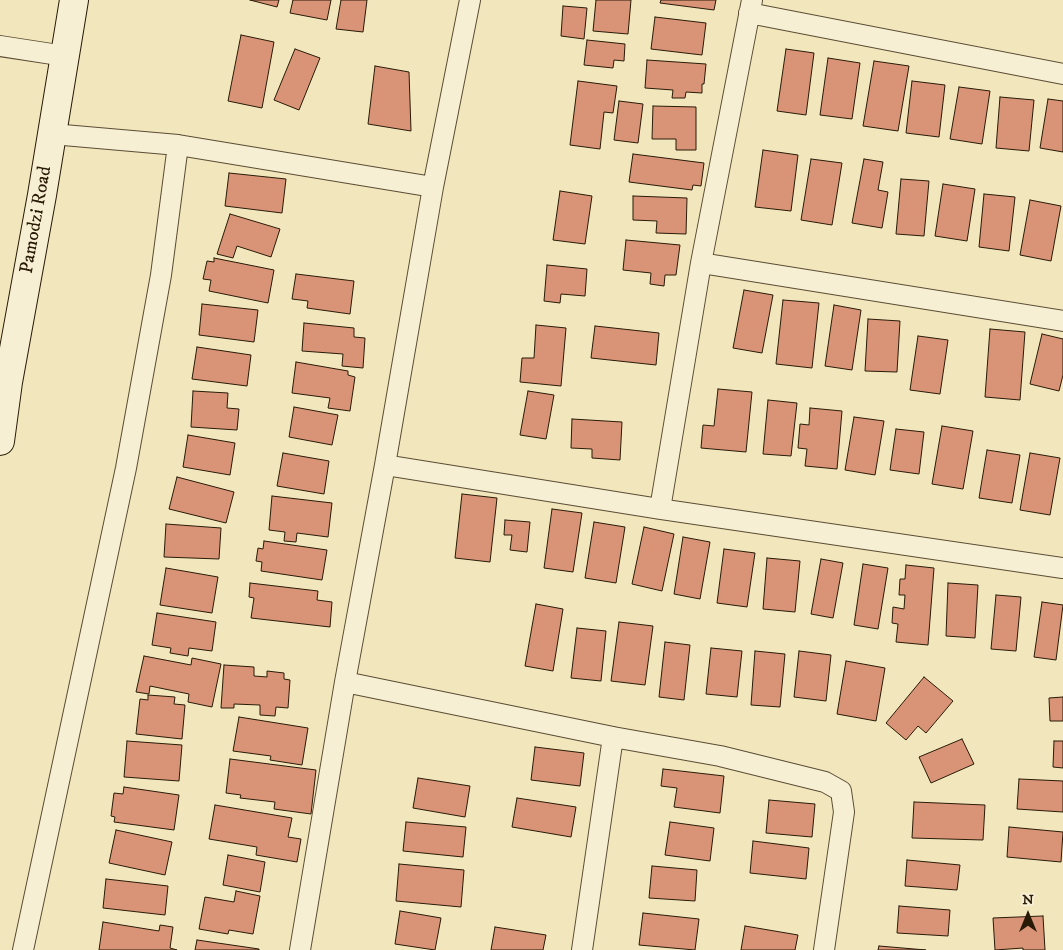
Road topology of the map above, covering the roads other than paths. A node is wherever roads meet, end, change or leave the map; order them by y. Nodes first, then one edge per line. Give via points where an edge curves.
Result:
1 (74, 0) edge
2 (470, 0) edge
3 (750, 7) edge
4 (0, 46) edge
5 (64, 56) junction
6 (1063, 74) edge
7 (52, 134) junction
8 (178, 145) junction
9 (433, 188) junction
10 (701, 263) junction
11 (1063, 321) edge
12 (4, 382) edge
13 (0, 441) edge
14 (385, 465) junction
15 (660, 509) junction
16 (1063, 568) edge
17 (345, 682) junction
18 (613, 737) junction
19 (23, 950) edge
20 (300, 950) edge
21 (582, 950) edge
22 (824, 950) edge

1 - 5 street, Pamodzi Road
2 - 9 street
3 - 6 street
3 - 10 street
4 - 5 street
5 - 7 street, Pamodzi Road
7 - 8 street
7 - 12 street, Pamodzi Road
8 - 9 street
8 - 19 street via 161,275 126,468
9 - 14 street
10 - 11 street
10 - 15 street
12 - 13 street, Pamodzi Road
14 - 15 street
14 - 17 street
15 - 16 street
17 - 18 street
17 - 20 street
18 - 21 street
18 - 22 street via 720,756 825,782 841,791 844,812

